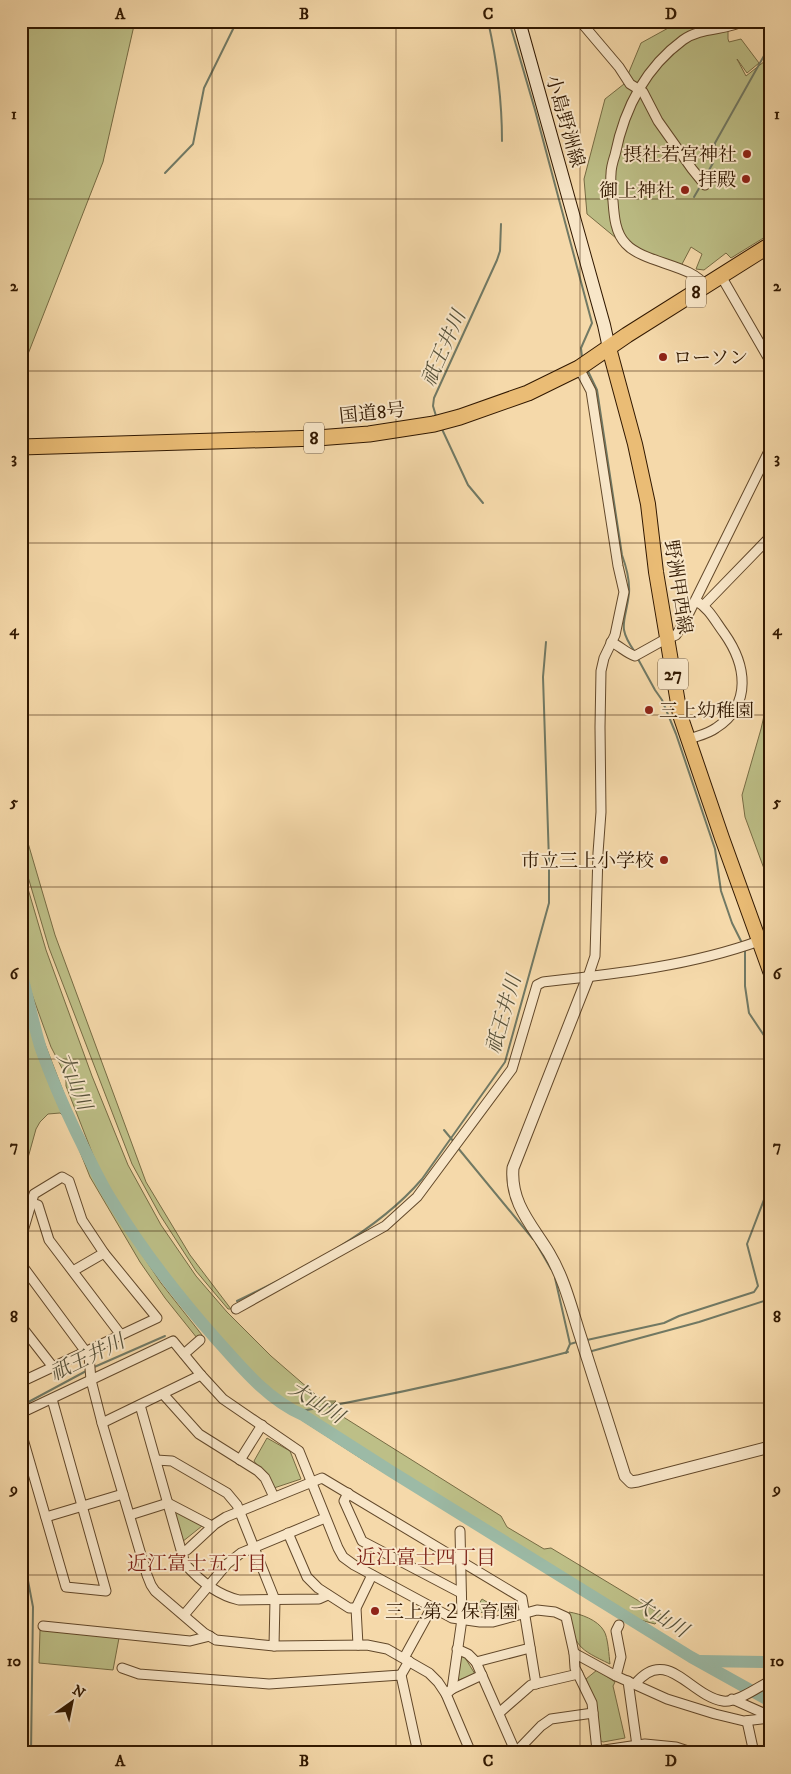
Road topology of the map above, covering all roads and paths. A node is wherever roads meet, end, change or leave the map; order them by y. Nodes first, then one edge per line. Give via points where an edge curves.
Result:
1 (518, 21) edge
2 (580, 21) edge
3 (739, 22) edge
4 (639, 90) junction
5 (705, 184) dead end
6 (770, 245) edge
7 (721, 276) junction
8 (705, 286) junction
9 (609, 348) junction
10 (770, 361) edge
11 (578, 368) junction
12 (21, 447) edge
13 (770, 449) edge
14 (770, 537) edge
15 (700, 603) junction
16 (668, 638) junction
17 (611, 642) junction
18 (687, 740) junction
19 (759, 942) junction
20 (770, 971) edge
21 (588, 977) junction
22 (32, 1203) junction
23 (21, 1238) edge
24 (104, 1253) junction
25 (21, 1264) edge
26 (73, 1271) junction
27 (236, 1309) dead end
28 (21, 1326) edge
29 (121, 1335) junction
30 (200, 1340) dead end
31 (86, 1352) junction
32 (184, 1354) junction
33 (53, 1367) junction
34 (201, 1375) junction
35 (91, 1380) junction
36 (21, 1382) edge
37 (163, 1394) junction
38 (52, 1399) junction
39 (140, 1405) junction
40 (21, 1413) edge
41 (102, 1423) junction
42 (262, 1425) junction
43 (21, 1432) edge
44 (770, 1447) edge
45 (156, 1460) junction
46 (240, 1460) junction
47 (311, 1482) junction
48 (348, 1493) junction
49 (123, 1494) junction
50 (274, 1497) junction
51 (168, 1503) junction
52 (82, 1506) junction
53 (240, 1511) junction
54 (130, 1515) junction
55 (46, 1517) junction
56 (325, 1518) junction
57 (212, 1526) junction
58 (460, 1531) dead end
59 (288, 1534) junction
60 (254, 1547) junction
61 (182, 1552) junction
62 (460, 1561) junction
63 (372, 1575) junction
64 (208, 1586) junction
65 (461, 1593) junction
66 (328, 1595) junction
67 (275, 1600) junction
68 (432, 1607) junction
69 (356, 1608) junction
70 (525, 1613) junction
71 (184, 1616) junction
72 (462, 1619) junction
73 (619, 1625) dead end
74 (43, 1626) dead end
75 (210, 1636) junction
76 (358, 1645) junction
77 (274, 1646) junction
78 (530, 1648) junction
79 (457, 1649) junction
80 (574, 1654) junction
81 (407, 1660) junction
82 (476, 1662) junction
83 (122, 1668) dead end
84 (578, 1674) junction
85 (401, 1675) junction
86 (482, 1675) junction
87 (616, 1676) junction
88 (770, 1681) edge
89 (631, 1683) junction
90 (536, 1684) junction
91 (449, 1692) junction
92 (732, 1699) junction
93 (499, 1713) junction
94 (593, 1713) junction
95 (770, 1717) edge
96 (747, 1721) junction
97 (638, 1749) edge
98 (677, 1750) edge
99 (598, 1751) junction
100 (516, 1752) edge
101 (609, 1752) edge
102 (418, 1753) edge
103 (471, 1753) edge
104 (584, 1753) edge
105 (694, 1753) edge
106 (754, 1753) edge

1 - 9 main road, 小島野洲線
2 - 4 street via 630,84
3 - 4 street via 699,32 684,40 663,58
4 - 5 street
4 - 8 street via 618,138 611,174 617,228 626,244 644,255 697,276
6 - 7 highway, 国道8号 / 8
7 - 8 highway, 国道8号 / 8
7 - 10 street
8 - 9 highway, 国道8号 / 8
9 - 11 highway, 国道8号 / 8
9 - 16 main road, 野洲甲西線 / 27 via 648,504
11 - 12 highway, 国道8号 / 8 via 528,396 434,424 368,434
11 - 17 street via 591,391 624,592
13 - 15 street
14 - 15 street
15 - 16 street via 676,635
15 - 18 street via 730,641 742,675 742,691 728,719 715,729
16 - 17 street via 635,656
16 - 18 main road, 野洲甲西線 / 27
17 - 21 street via 601,671 601,812 596,948
18 - 19 main road, 野洲甲西線 / 27
19 - 20 main road, 野洲甲西線 / 27
19 - 21 street via 688,961
21 - 27 street via 543,982 537,986 512,1069 417,1197 385,1226
21 - 44 street via 513,1168 515,1195 549,1252 563,1283 625,1476 631,1482
22 - 23 street
22 - 24 street via 34,1194 62,1178 69,1181 82,1220
22 - 26 street via 38,1205 49,1240
24 - 26 street
24 - 29 street via 157,1318
25 - 31 street
26 - 29 street
28 - 33 street
29 - 31 street
30 - 32 street
31 - 33 street
31 - 35 street
32 - 34 street
32 - 35 street via 173,1341
33 - 36 street
34 - 37 street
34 - 42 street via 223,1399
35 - 38 street
35 - 41 street
37 - 39 street
37 - 46 street via 198,1434
38 - 40 street
38 - 52 street
39 - 41 street
39 - 45 street
41 - 49 street
42 - 46 street
42 - 47 street via 299,1451
43 - 55 street
45 - 51 street
45 - 53 street via 172,1461 227,1493
46 - 50 street via 258,1471
47 - 48 street via 322,1478
47 - 50 street
47 - 56 street
48 - 62 street
48 - 65 street via 344,1501 362,1541
49 - 52 street
49 - 54 street
50 - 53 street
51 - 54 street
51 - 57 street
51 - 61 street
52 - 55 street
52 - 55 street via 106,1591 66,1587
53 - 57 street
53 - 60 street
54 - 71 street via 151,1586
56 - 59 street
56 - 63 street via 343,1557
57 - 61 street
58 - 62 street
59 - 60 street
59 - 66 street via 307,1577
60 - 64 street via 227,1564
60 - 67 street
61 - 64 street via 185,1564
62 - 65 street
62 - 70 street via 522,1598
63 - 68 street
63 - 69 street
64 - 67 street via 226,1598
64 - 71 street
65 - 72 street
66 - 67 street via 319,1600
66 - 69 street via 348,1608
67 - 77 street
68 - 72 street via 452,1618
68 - 81 street
69 - 76 street
70 - 72 street via 493,1622
70 - 78 street
70 - 80 street via 537,1610 566,1617
71 - 75 street
72 - 79 street
73 - 87 street via 616,1631 621,1657
74 - 75 street via 190,1641
75 - 77 street via 216,1640
76 - 77 street
76 - 81 street via 387,1649
78 - 82 street
78 - 90 street
79 - 82 street
79 - 91 street
80 - 84 street
80 - 87 street
81 - 85 street
81 - 91 street via 429,1673
82 - 86 street
83 - 85 street via 139,1674 269,1684
84 - 90 street
84 - 94 street
85 - 102 street
86 - 91 street
86 - 93 street
87 - 89 street
88 - 92 street
89 - 92 street via 656,1669 666,1670 712,1698
89 - 96 street via 667,1699
89 - 97 street via 627,1686
90 - 93 street
91 - 103 street
92 - 95 street
93 - 100 street
94 - 99 street
94 - 100 street via 551,1719
95 - 96 street
96 - 106 street
97 - 98 street via 645,1744
97 - 101 street
98 - 105 street
99 - 101 street
99 - 104 street

